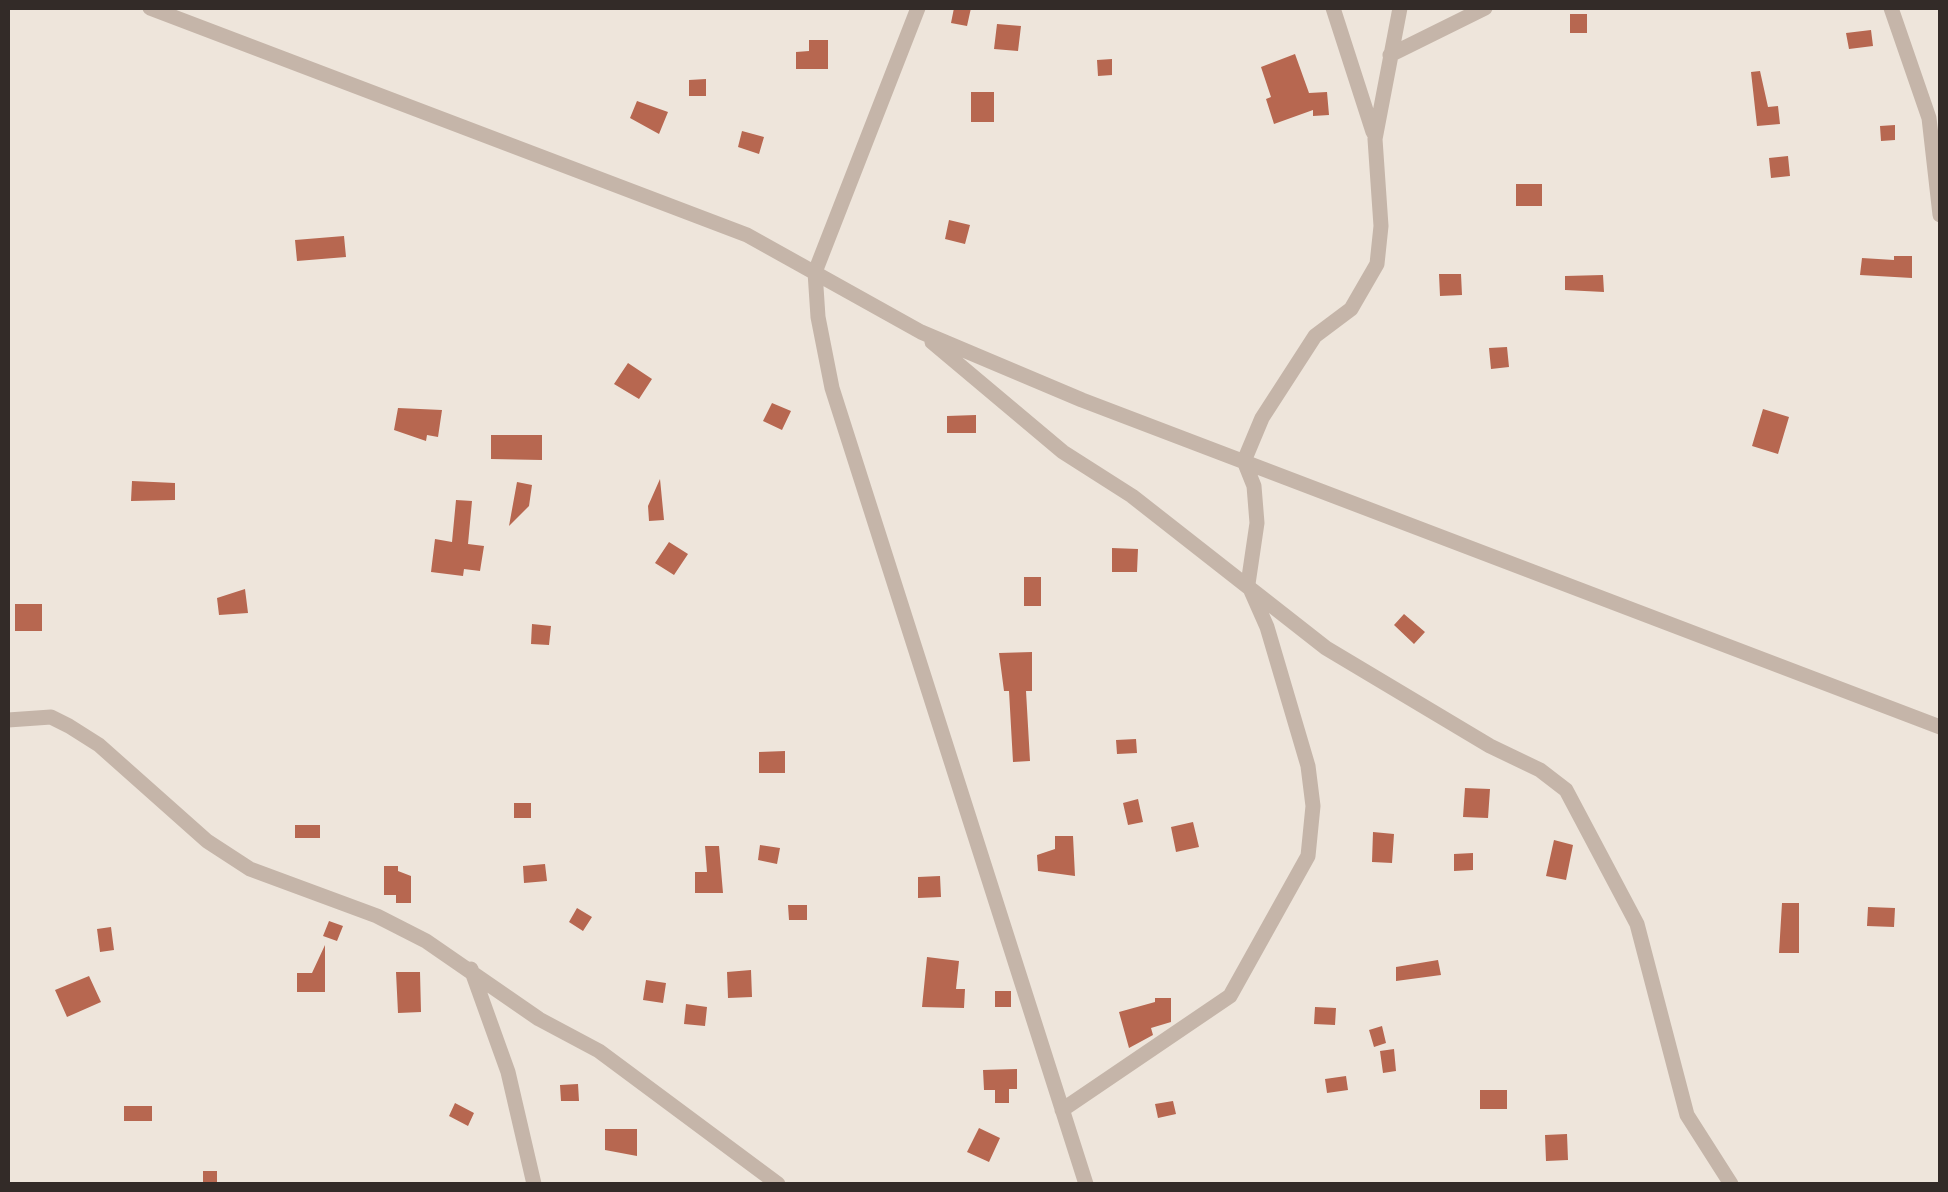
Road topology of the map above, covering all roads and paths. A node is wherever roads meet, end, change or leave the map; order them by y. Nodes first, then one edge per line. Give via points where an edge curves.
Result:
1 (150, 8) edge
2 (918, 8) edge
3 (1333, 8) edge
4 (1400, 8) edge
5 (1485, 8) edge
6 (1891, 8) edge
7 (1390, 54) junction
8 (1374, 139) junction
9 (1940, 215) edge
10 (815, 272) junction
11 (921, 332) junction
12 (1244, 460) junction
13 (1248, 584) junction
14 (8, 720) edge
15 (1940, 727) edge
16 (472, 969) junction
17 (1062, 1110) junction
18 (534, 1184) edge
19 (778, 1184) edge
20 (1086, 1184) edge
21 (1731, 1184) edge

1 - 10 street via 747,235
2 - 10 street
3 - 8 street
4 - 7 street
5 - 7 street
6 - 9 street via 1929,118
7 - 8 street
8 - 12 street via 1382,226 1377,264 1350,309 1315,336 1262,418
10 - 11 street
10 - 17 street via 832,388
11 - 12 street
11 - 13 street via 1063,452
12 - 13 street via 1257,523
12 - 15 street
13 - 17 street via 1308,766 1308,856 1230,996
13 - 21 street via 1326,648 1566,790 1637,924 1688,1115
14 - 16 street via 50,717 69,726 250,869 377,916
16 - 18 street via 508,1072
16 - 19 street via 539,1019 600,1051
17 - 20 street

